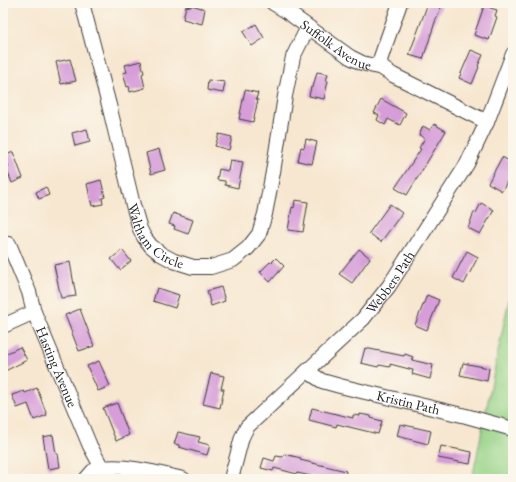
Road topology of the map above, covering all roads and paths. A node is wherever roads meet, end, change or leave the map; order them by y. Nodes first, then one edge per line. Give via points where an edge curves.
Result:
1 (82, 3) edge
2 (273, 3) edge
3 (400, 3) edge
4 (308, 27) junction
5 (513, 54) edge
6 (382, 68) junction
7 (487, 122) junction
8 (9, 244) dead end
9 (34, 312) junction
10 (3, 326) edge
11 (307, 370) junction
12 (513, 429) edge
13 (102, 468) junction
14 (86, 479) edge
15 (183, 479) edge
16 (231, 479) edge

1 - 4 street, Waltham Circle via 140,229 147,242 161,254 193,267 211,267 233,260 248,248 259,234 272,179 293,57
2 - 4 street, Suffolk Avenue
3 - 6 street via 380,60
4 - 6 street, Suffolk Avenue via 350,57
5 - 7 street, Webbers Path
6 - 7 street, Suffolk Avenue
7 - 11 street, Webbers Path via 467,164 389,286 364,318
8 - 9 street, Hasting Avenue via 29,292
9 - 10 street
9 - 13 street, Hasting Avenue via 90,446
11 - 12 street, Kristin Path via 322,381
11 - 16 street, Webbers Path via 247,427
13 - 14 street via 93,471
13 - 15 street via 141,470

